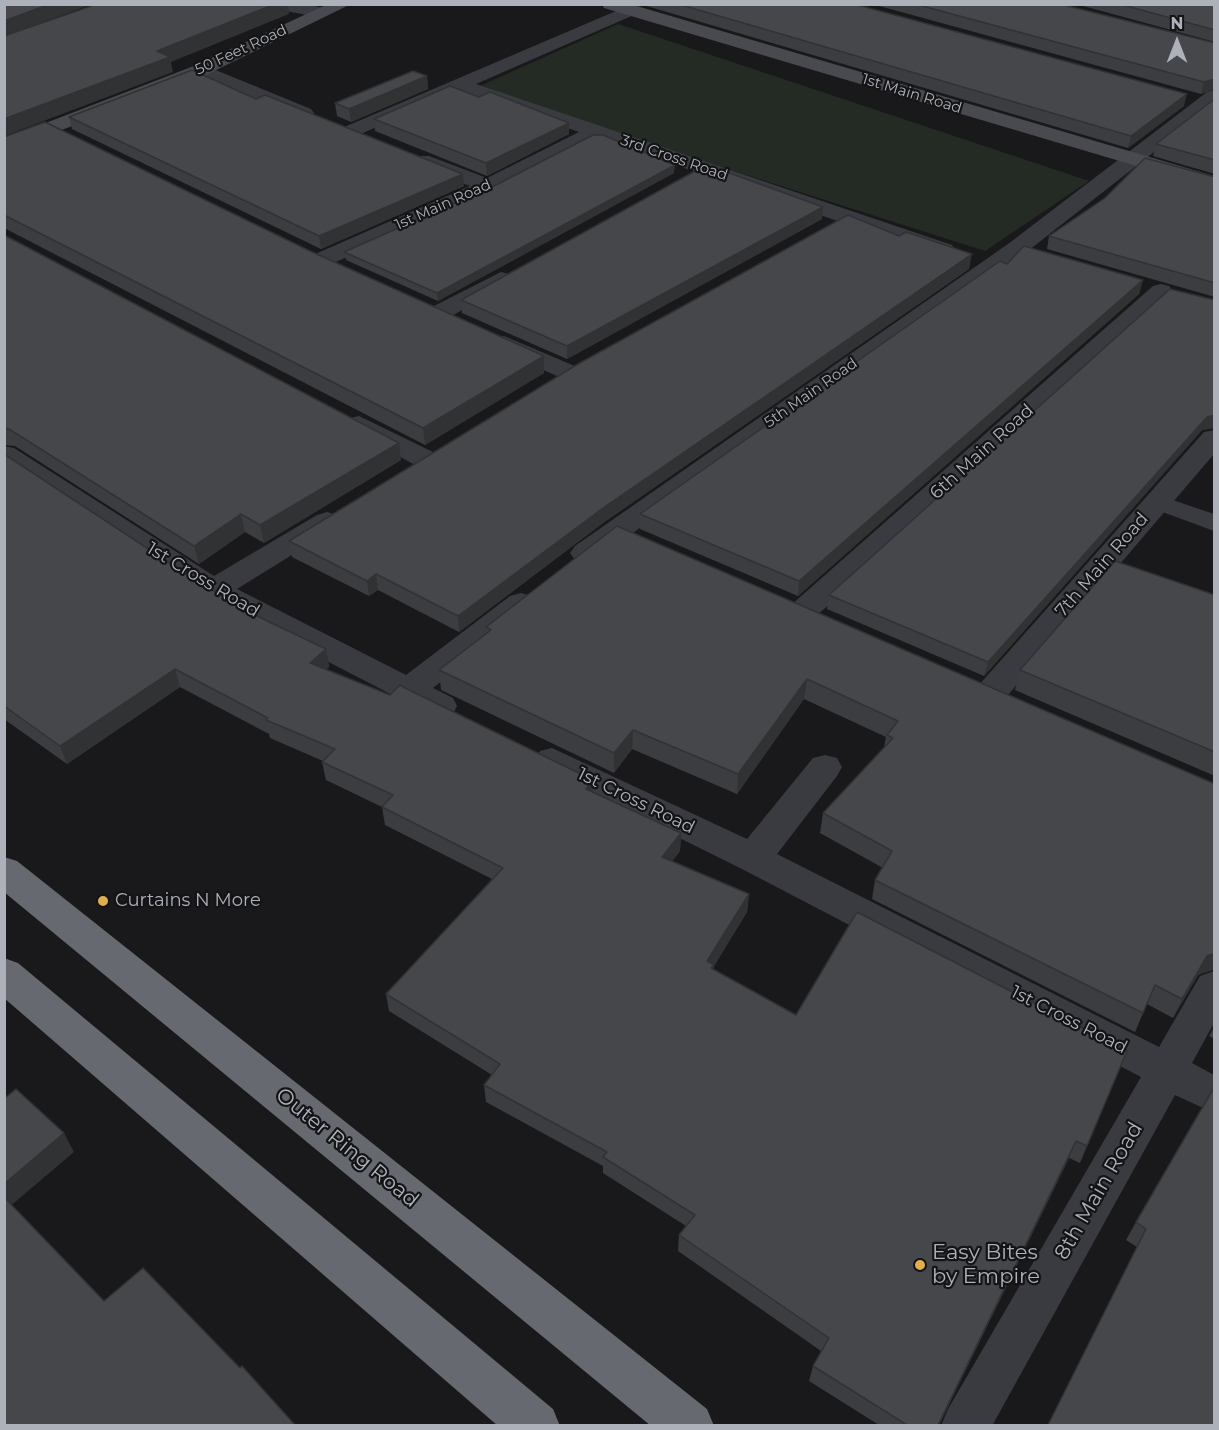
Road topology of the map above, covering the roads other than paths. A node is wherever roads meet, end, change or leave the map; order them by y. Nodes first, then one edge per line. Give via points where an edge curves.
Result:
1 (277, 4) edge
2 (343, 4) edge
3 (610, 4) edge
4 (630, 10) junction
5 (322, 13) junction
6 (201, 70) junction
7 (458, 84) junction
8 (1204, 101) edge
9 (52, 129) junction
10 (596, 131) junction
11 (349, 132) junction
12 (74, 139) edge
13 (381, 144) edge
14 (4, 146) edge
15 (403, 153) edge
16 (1132, 160) junction
17 (703, 168) junction
18 (682, 179) edge
19 (1215, 183) edge
20 (488, 186) junction
21 (848, 217) junction
22 (817, 234) edge
23 (300, 250) edge
24 (321, 260) junction
25 (991, 266) junction
26 (520, 269) edge
27 (343, 270) edge
28 (1161, 290) edge
29 (418, 304) edge
30 (439, 313) junction
31 (460, 323) edge
32 (482, 333) edge
33 (568, 373) edge
34 (342, 415) edge
35 (1215, 438) edge
36 (4, 454) edge
37 (427, 460) edge
38 (1158, 502) junction
39 (345, 510) edge
40 (1215, 522) edge
41 (614, 531) junction
42 (645, 545) edge
43 (1102, 565) junction
44 (567, 567) edge
45 (1136, 577) edge
46 (539, 589) edge
47 (214, 590) junction
48 (771, 599) edge
49 (802, 612) junction
50 (834, 626) edge
51 (959, 680) edge
52 (408, 690) junction
53 (990, 694) junction
54 (1022, 708) edge
55 (473, 721) edge
56 (526, 747) edge
57 (825, 767) dead end
58 (753, 858) junction
59 (4, 871) edge
60 (4, 974) edge
61 (1215, 987) edge
62 (1168, 1070) junction
63 (1215, 1095) edge
64 (536, 1425) edge
65 (690, 1425) edge
66 (965, 1425) edge

1 - 5 street
2 - 5 street, 50 Feet Road
3 - 4 street, 1st Main Road
4 - 7 street
4 - 16 street, 1st Main Road
5 - 6 street, 50 Feet Road
6 - 9 street, 50 Feet Road
6 - 11 street
7 - 10 street, 3rd Cross Road
7 - 11 street
8 - 16 street, 5th Main Road
9 - 12 street
9 - 14 street, 50 Feet Road
10 - 17 street, 3rd Cross Road
10 - 20 street, 1st Main Road
11 - 13 street
15 - 20 street
16 - 19 street, 1st Main Road
16 - 25 street, 5th Main Road via 1027,253
17 - 18 street
17 - 21 street, 3rd Cross Road
20 - 24 street, 1st Main Road
21 - 22 street
21 - 25 street, 3rd Cross Road
23 - 24 street
24 - 27 street
25 - 41 street, 5th Main Road
26 - 30 street
28 - 49 street, 6th Main Road
29 - 30 street
30 - 31 street
32 - 33 street
34 - 37 street
35 - 38 street, 7th Main Road
36 - 47 street, 1st Cross Road
38 - 40 lane
38 - 43 street, 7th Main Road
39 - 47 street
41 - 42 street
41 - 44 street, 5th Main Road
43 - 45 street
43 - 53 street, 7th Main Road
46 - 52 street
47 - 52 street, 1st Cross Road
48 - 49 street
49 - 50 street
51 - 53 street
52 - 55 street, 1st Cross Road
53 - 54 street
56 - 58 street, 1st Cross Road
57 - 58 street
58 - 62 street, 1st Cross Road
59 - 65 highway, Outer Ring Road
60 - 64 highway
61 - 62 street, 8th Main Road
62 - 63 street, 1st Cross Road
62 - 66 street, 8th Main Road

